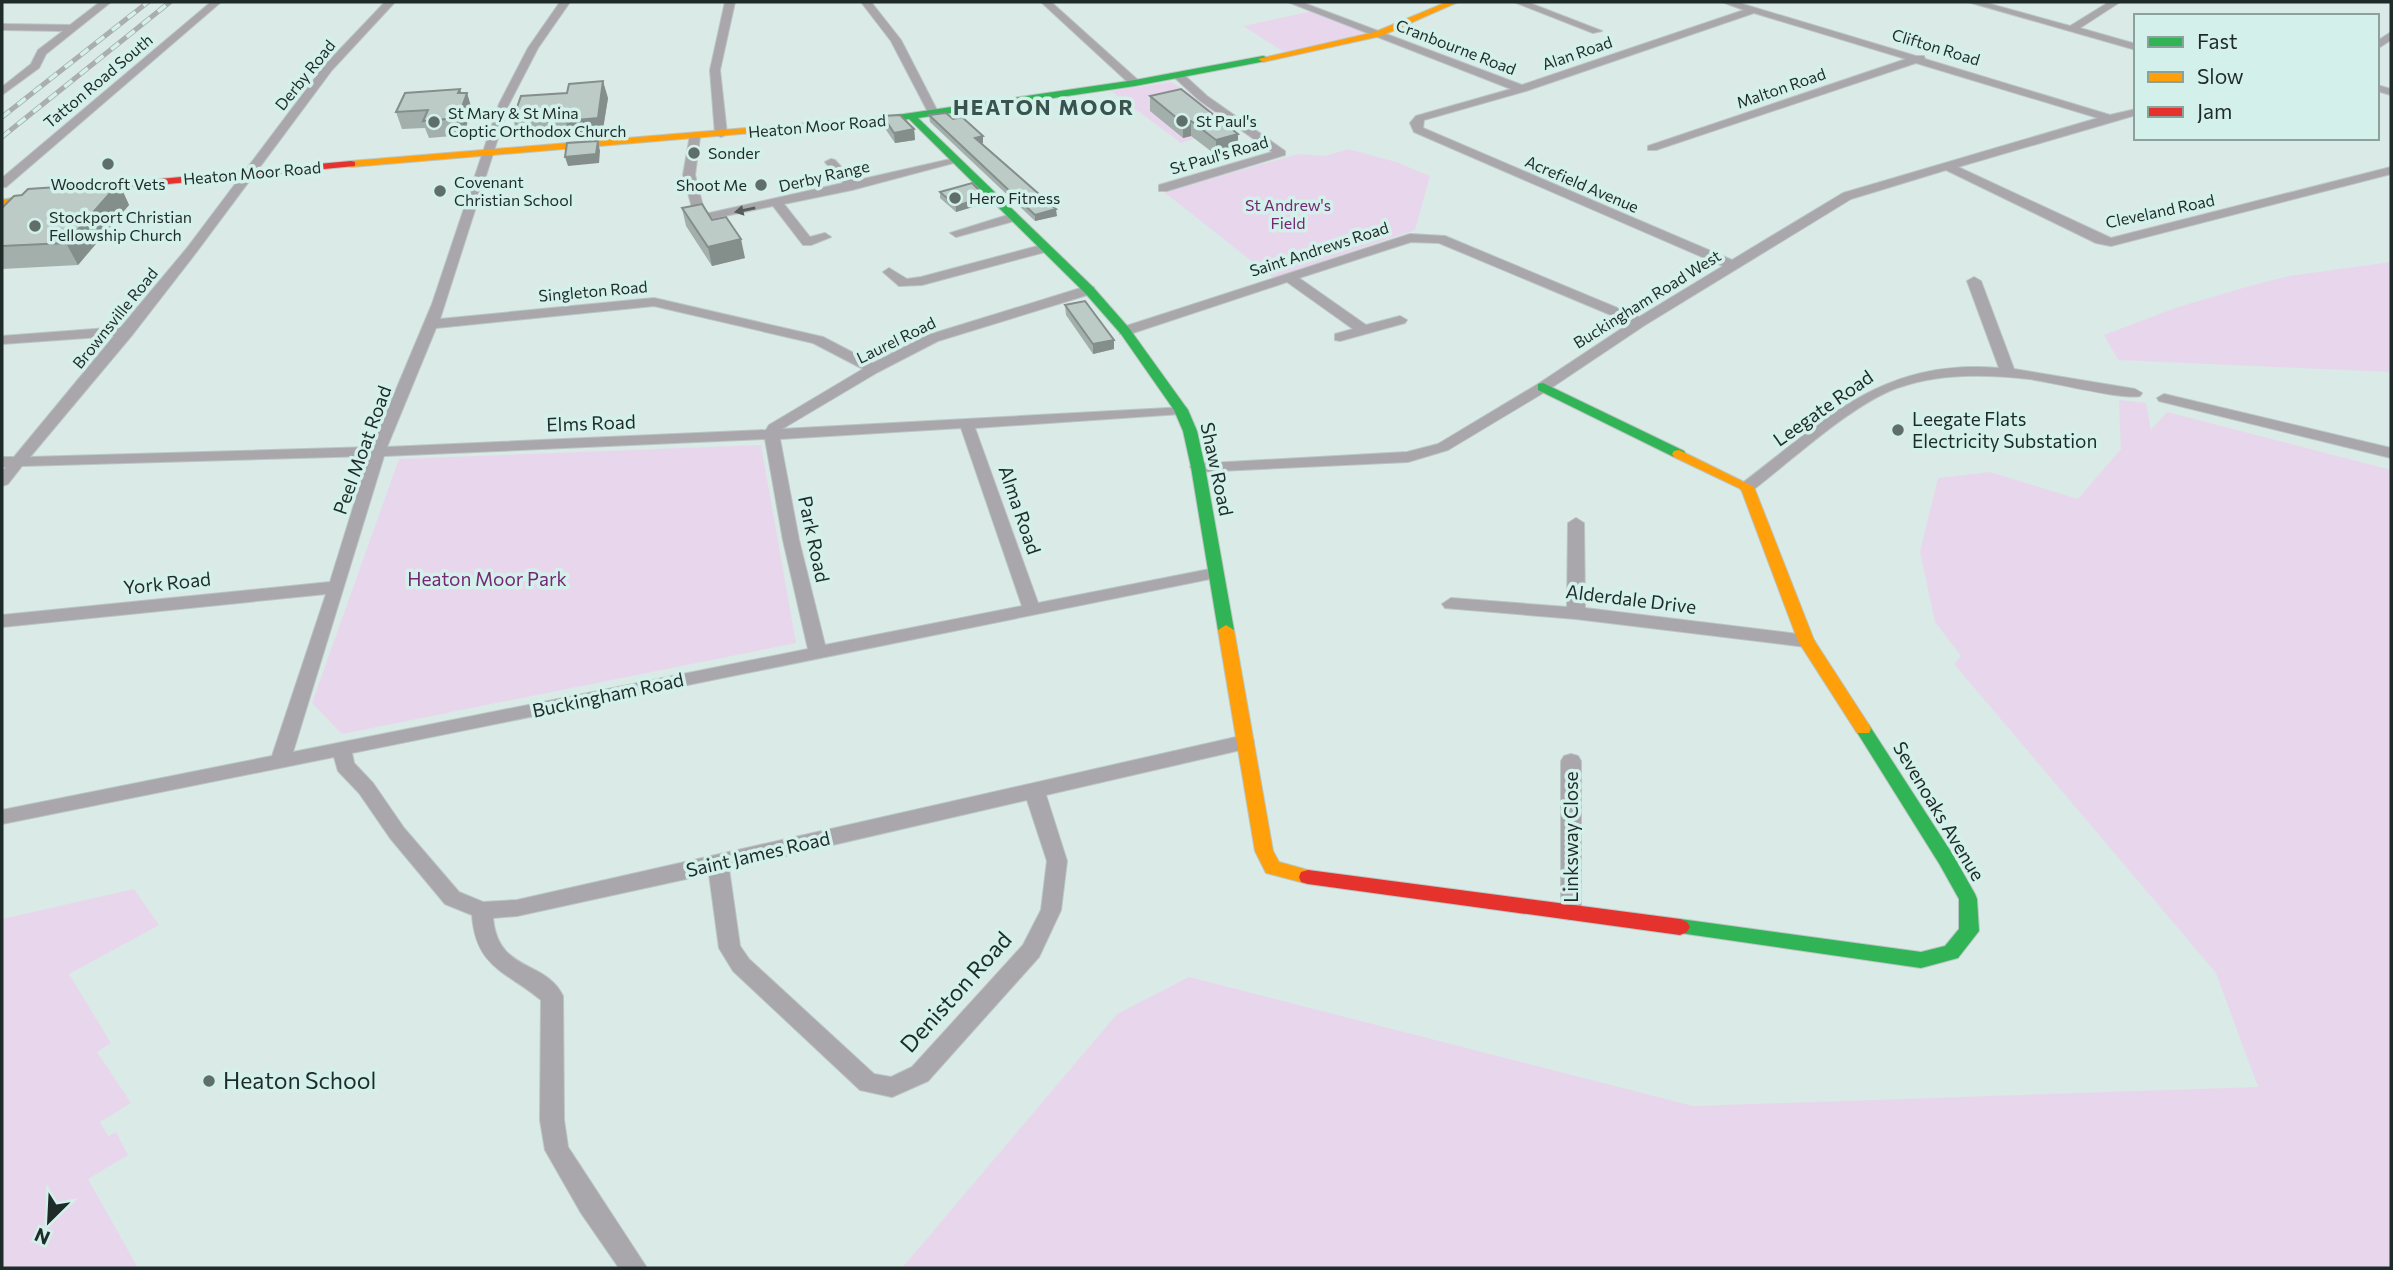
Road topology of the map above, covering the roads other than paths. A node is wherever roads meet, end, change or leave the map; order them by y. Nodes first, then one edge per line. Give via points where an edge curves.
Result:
1 (106, 2) edge
2 (215, 2) edge
3 (390, 2) edge
4 (565, 2) edge
5 (730, 2) edge
6 (866, 2) edge
7 (1046, 2) edge
8 (1293, 2) edge
9 (1454, 2) edge
10 (1519, 2) edge
11 (1727, 2) edge
12 (1973, 2) edge
13 (2115, 2) edge
14 (1755, 10) junction
15 (2, 27) edge
16 (72, 27) junction
17 (2072, 29) junction
18 (1597, 31) dead end
19 (1378, 34) junction
20 (2134, 46) edge
21 (1920, 58) junction
22 (1178, 76) junction
23 (1135, 83) junction
24 (1522, 89) junction
25 (2, 92) edge
26 (2134, 112) edge
27 (934, 114) junction
28 (912, 117) junction
29 (2110, 118) junction
30 (1418, 130) joint
31 (721, 134) junction
32 (694, 137) junction
33 (1652, 148) dead end
34 (489, 153) junction
35 (955, 161) junction
36 (831, 162) dead end
37 (1947, 166) junction
38 (2391, 172) edge
39 (250, 173) junction
40 (2, 184) edge
41 (852, 186) junction
42 (1163, 188) dead end
43 (2, 203) edge
44 (777, 203) junction
45 (1014, 218) junction
46 (956, 233) dead end
47 (825, 237) dead end
48 (1045, 248) junction
49 (1734, 266) junction
50 (889, 272) dead end
51 (1290, 278) junction
52 (1974, 281) dead end
53 (1089, 290) junction
54 (1400, 320) dead end
55 (1640, 322) junction
56 (431, 324) junction
57 (1363, 330) junction
58 (128, 331) junction
59 (1125, 331) junction
60 (1340, 337) dead end
61 (2, 340) edge
62 (873, 369) junction
63 (2008, 373) junction
64 (1544, 387) junction
65 (2136, 393) dead end
66 (2164, 398) dead end
67 (1181, 410) junction
68 (967, 425) junction
69 (772, 434) junction
70 (378, 451) junction
71 (2391, 453) edge
72 (2, 462) edge
73 (18, 462) junction
74 (1198, 467) junction
75 (2, 481) edge
76 (1747, 488) junction
77 (1576, 523) dead end
78 (1215, 573) junction
79 (337, 587) junction
80 (1451, 604) dead end
81 (1032, 610) junction
82 (1576, 613) junction
83 (2, 621) edge
84 (1806, 641) junction
85 (818, 653) junction
86 (1245, 742) junction
87 (342, 750) junction
88 (279, 761) junction
89 (1571, 761) dead end
90 (1034, 790) junction
91 (2, 817) edge
92 (718, 864) junction
93 (1292, 875) joint
94 (482, 910) junction
95 (1571, 912) junction
96 (634, 1268) edge

1 - 16 street
2 - 40 street, Tatton Road South
3 - 39 street, Derby Road via 328,68
4 - 34 street, Peel Moat Road via 533,48 504,104
5 - 31 street via 715,70
6 - 27 street via 897,40
7 - 23 street
8 - 19 street, Cranbourne Road
9 - 19 street, Heaton Moor Road
10 - 18 street
11 - 14 street, Clifton Road
12 - 17 street
13 - 17 street
14 - 21 street, Clifton Road
14 - 24 street, Alan Road
15 - 16 street
16 - 25 street
17 - 20 street
19 - 22 street, Heaton Moor Road
19 - 24 street, Cranbourne Road
21 - 29 street, Clifton Road
21 - 33 street, Malton Road
22 - 23 street, Heaton Moor Road
22 - 42 street, St Paul's Road via 1281,153
23 - 27 street, Heaton Moor Road
24 - 30 street, Alan Road via 1420,118
26 - 29 street
27 - 28 street, Heaton Moor Road
28 - 31 street, Heaton Moor Road
28 - 35 street, Shaw Road
29 - 37 street, Buckingham Road West
30 - 49 street, Acrefield Avenue
31 - 32 street, Heaton Moor Road
32 - 34 street, Heaton Moor Road
44 -> 32 street, Derby Range via 700,219 689,175
34 - 39 street, Heaton Moor Road
34 - 56 street, Peel Moat Road
35 - 41 street, Derby Range
35 - 45 street, Shaw Road
36 - 41 street
37 - 38 street, Cleveland Road via 2111,242
37 - 49 street, Buckingham Road West via 1847,196
39 - 43 street, Heaton Moor Road via 121,184
39 - 58 street, Brownsville Road
41 - 44 street, Derby Range
44 - 47 street via 807,242
45 - 46 street
45 - 48 street, Shaw Road
48 - 50 street via 904,283
48 - 53 street, Shaw Road
49 - 55 street, Buckingham Road West
51 - 55 street, Saint Andrews Road via 1410,238 1441,239
51 - 57 street
51 - 59 street, Saint Andrews Road
52 - 63 street
53 - 59 street, Shaw Road
53 - 62 street, Laurel Road via 933,338
54 - 57 street
55 - 64 street, Buckingham Road West
56 - 62 street, Singleton Road via 654,302 818,340
56 - 70 street, Peel Moat Road
57 - 60 street
58 - 61 street
58 - 73 street, Brownsville Road
59 - 67 street, Shaw Road
62 - 69 street, Laurel Road via 789,418
63 - 65 street, Leegate Road
63 - 76 street, Leegate Road via 1931,375 1876,391
64 - 74 street, Buckingham Road West via 1443,447 1408,457
64 - 76 street
66 - 71 street
67 - 68 street, Elms Road
67 - 74 street, Shaw Road
68 - 69 street, Elms Road
68 - 81 street, Alma Road
69 - 70 street, Elms Road
69 - 85 street, Park Road
70 - 73 street, Elms Road
70 - 79 street, Peel Moat Road
72 - 73 street, Elms Road
73 - 75 street, Brownsville Road
74 - 78 street, Shaw Road
76 - 84 street, Sevenoaks Avenue
77 - 82 street
78 - 81 street, Buckingham Road
78 - 86 street, Shaw Road
79 - 83 street, York Road
79 - 88 street, Peel Moat Road
80 - 82 street, Alderdale Drive
81 - 85 street, Buckingham Road
82 - 84 street, Alderdale Drive
84 - 95 street, Sevenoaks Avenue via 1947,860 1968,899 1969,931 1951,951 1922,960
85 - 87 street, Buckingham Road
86 - 90 street, Saint James Road
86 - 93 street, Shaw Road via 1264,850 1272,868
87 - 88 street, Buckingham Road
87 - 94 street, Saint James Road via 345,766 452,898
88 - 91 street, Buckingham Road
89 - 95 street, Linksway Close
90 - 92 street, Saint James Road
90 - 92 street, Deniston Road via 1057,861 1051,909 1031,951 920,1074 892,1087 869,1083 741,965 730,948
92 - 94 street, Saint James Road via 517,908
93 - 95 street, Sevenoaks Avenue
94 - 96 street via 486,944 496,959 537,981 552,996 552,1120 557,1150

